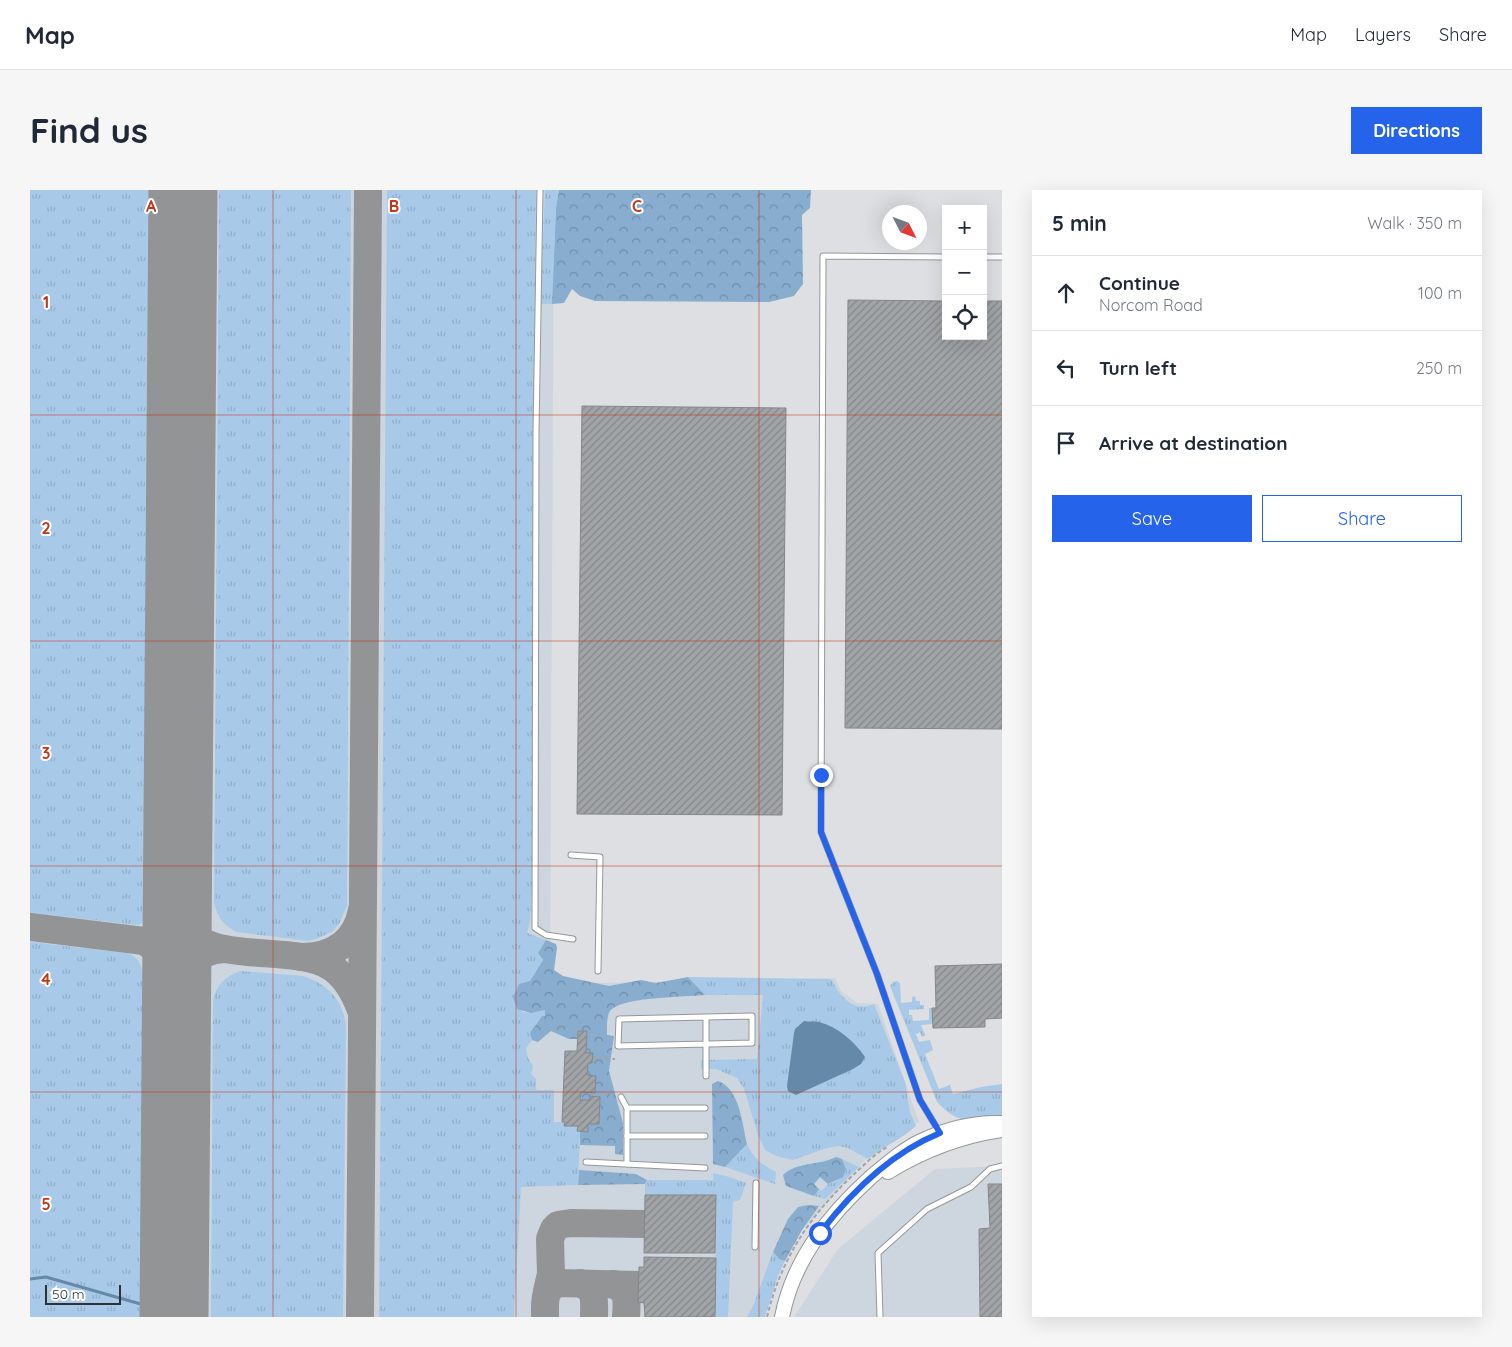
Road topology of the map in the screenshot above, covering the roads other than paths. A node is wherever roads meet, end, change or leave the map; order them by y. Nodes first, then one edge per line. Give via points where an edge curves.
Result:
1 (540, 190) edge
2 (942, 257) edge
3 (987, 257) edge
4 (1002, 257) edge
5 (571, 855) dead end
6 (573, 939) dead end
7 (598, 971) dead end
8 (706, 1017) junction
9 (706, 1045) junction
10 (706, 1076) dead end
11 (620, 1095) road end
12 (627, 1108) junction
13 (706, 1108) dead end
14 (1002, 1123) edge
15 (1002, 1130) edge
16 (627, 1136) junction
17 (705, 1136) dead end
18 (947, 1139) junction
19 (586, 1162) dead end
20 (627, 1164) junction
21 (1002, 1166) edge
22 (705, 1168) dead end
23 (756, 1183) dead end
24 (755, 1247) dead end
25 (782, 1317) edge
26 (880, 1317) edge

1 - 6 lane via 535,928 546,935
2 - 18 lane via 824,256 821,832 877,974 920,1100
3 - 4 lane
5 - 7 lane via 600,857
8 - 9 lane
8 - 9 lane via 752,1016 752,1043
8 - 9 lane via 619,1019 618,1046
9 - 10 lane
11 - 12 lane
12 - 13 lane
12 - 16 lane
14 - 18 street via 982,1122
15 - 18 street
16 - 17 lane
16 - 20 lane
18 - 25 street via 920,1141 893,1158 838,1210 805,1255
19 - 20 lane
20 - 22 lane
21 - 26 lane via 990,1169 970,1187 927,1210 878,1253
23 - 24 lane

